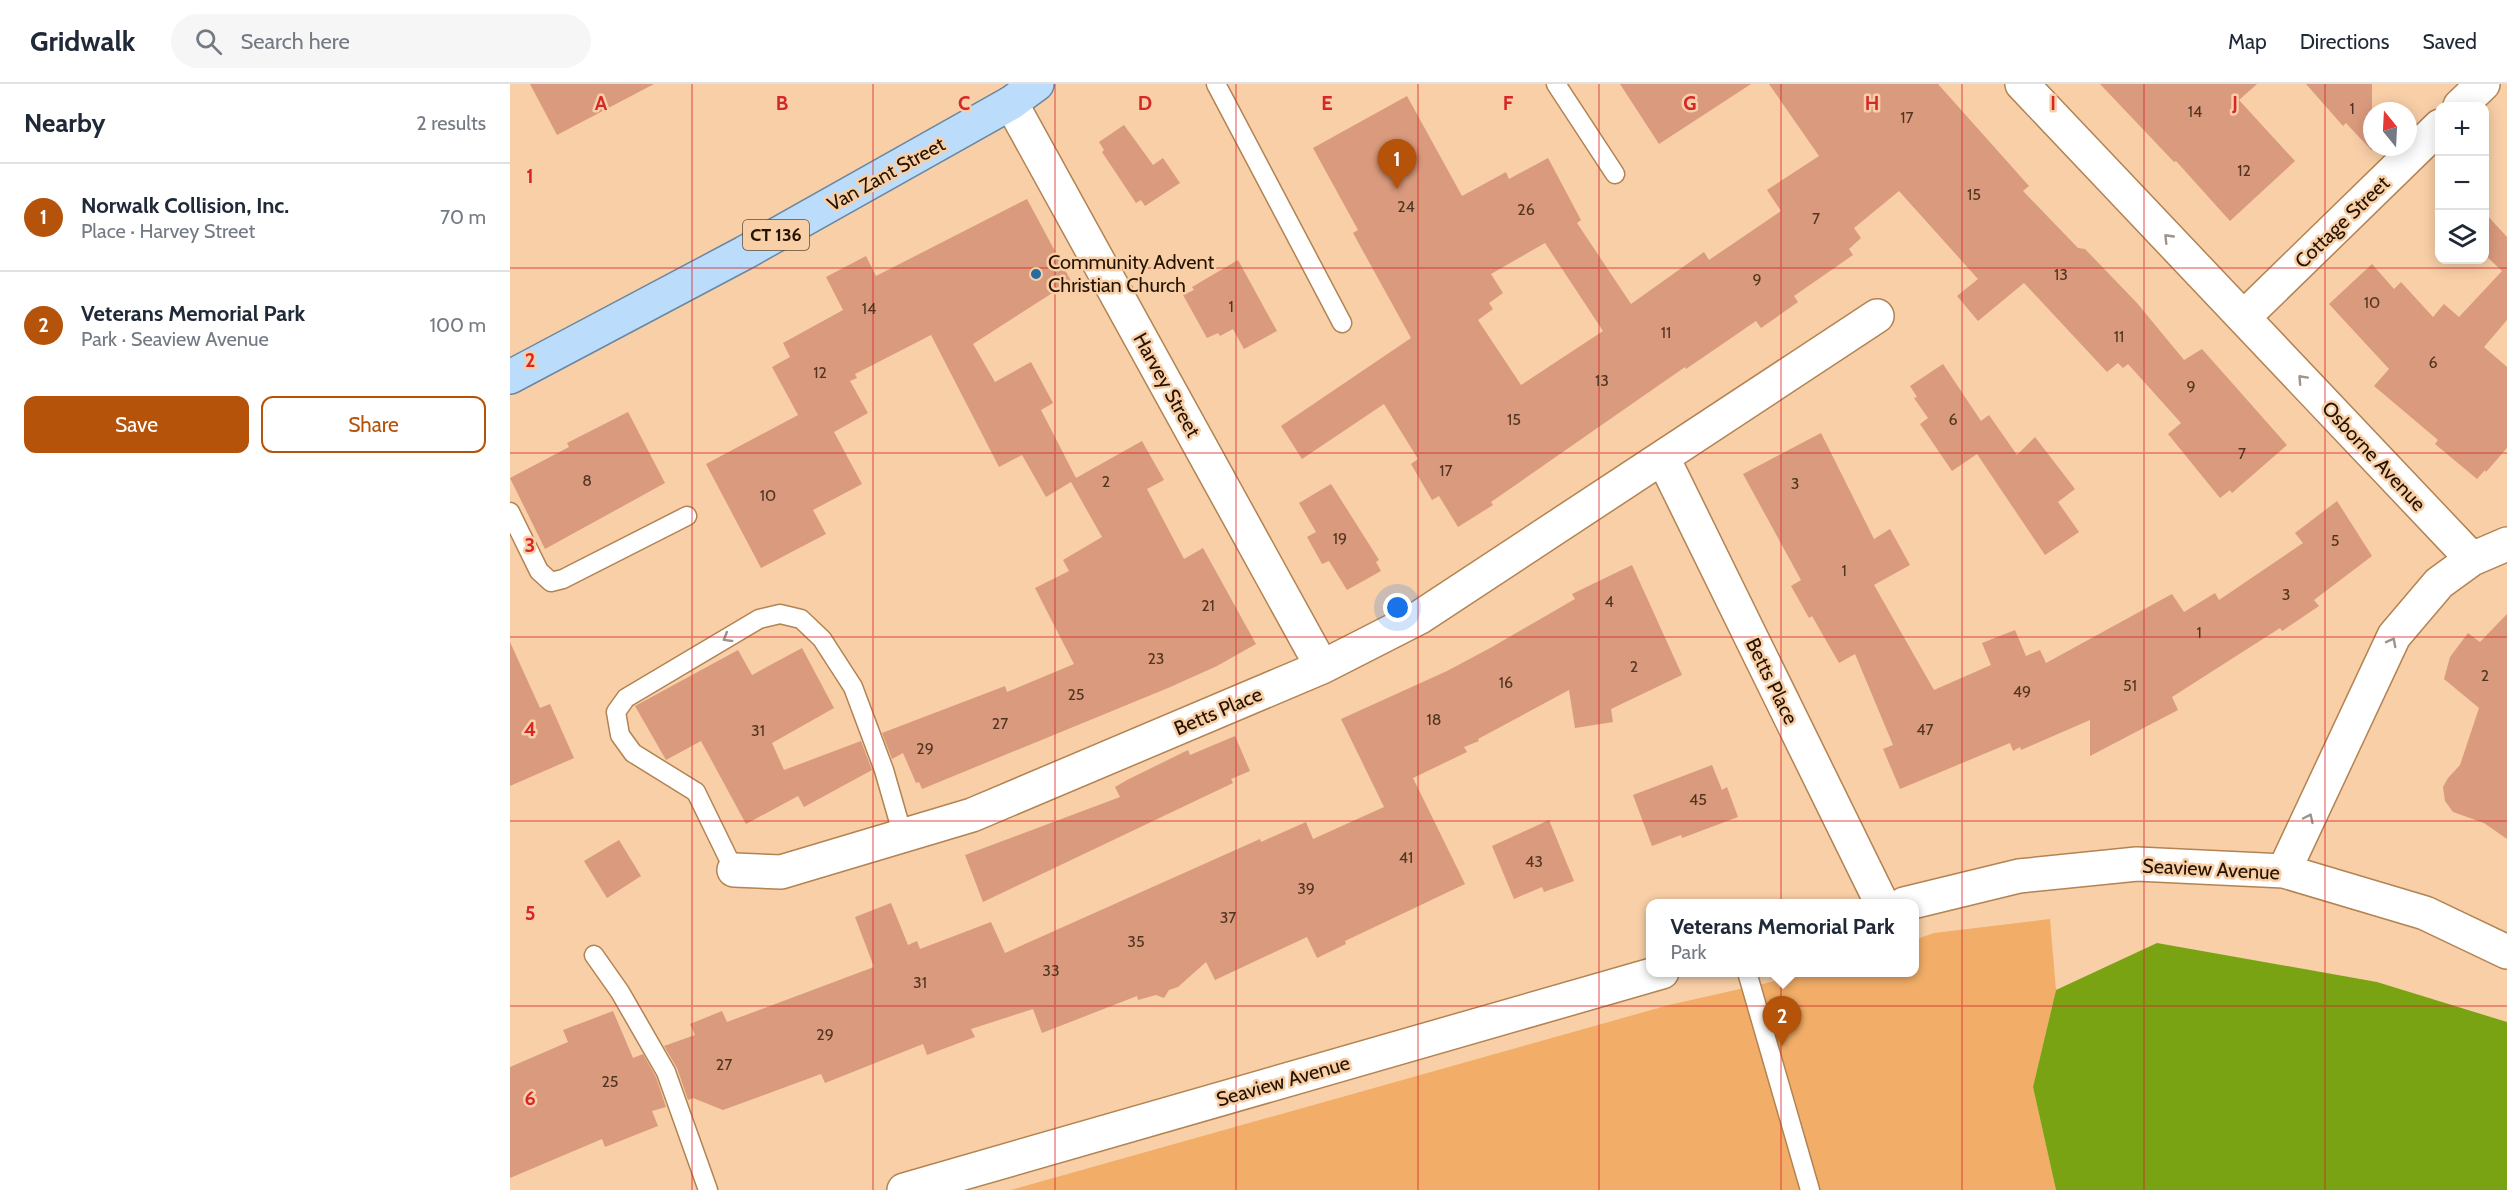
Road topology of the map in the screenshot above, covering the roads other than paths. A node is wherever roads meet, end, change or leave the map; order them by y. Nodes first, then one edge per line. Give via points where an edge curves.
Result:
1 (1036, 84) edge
2 (1216, 84) edge
3 (1556, 84) edge
4 (2022, 84) edge
5 (2483, 84) edge
6 (2464, 102) edge
7 (1011, 104) junction
8 (2435, 130) edge
9 (1615, 174) dead end
10 (1877, 316) dead end
11 (2244, 317) junction
12 (1342, 323) dead end
13 (510, 377) edge
14 (1663, 458) junction
15 (510, 512) edge
16 (687, 516) dead end
17 (2507, 544) edge
18 (2472, 559) junction
19 (1322, 667) junction
20 (903, 836) junction
21 (734, 870) joint
22 (2284, 871) junction
23 (1880, 899) edge
24 (1919, 899) edge
25 (2507, 952) edge
26 (594, 955) dead end
27 (1646, 977) edge
28 (1748, 977) edge
29 (708, 1190) edge
30 (904, 1190) edge
31 (1810, 1190) edge

1 - 7 main road, Van Zant Street / CT 136
2 - 12 lane
3 - 9 lane
11 -> 4 street, Osborne Avenue
5 - 6 street
7 - 13 main road, Van Zant Street / CT 136 via 744,253
7 - 19 street, Harvey Street
8 - 11 street, Cottage Street
10 - 14 street, Betts Place
18 -> 11 street, Osborne Avenue
14 - 19 street, Betts Place via 1420,617
14 - 23 street, Betts Place
15 - 16 lane via 539,572 551,582
17 - 18 street
22 -> 18 street via 2394,636 2439,583
19 - 20 street, Betts Place via 972,815
20 - 21 street, Betts Place via 781,872
20 -> 21 lane via 853,687 822,639 801,619 780,614 759,619 626,698 616,712 620,735 633,753 696,792
22 - 24 street, Seaview Avenue via 2137,864 2019,876
22 - 25 street, Seaview Avenue via 2425,913
26 - 29 lane via 666,1072
27 - 30 street, Seaview Avenue
28 - 31 lane

